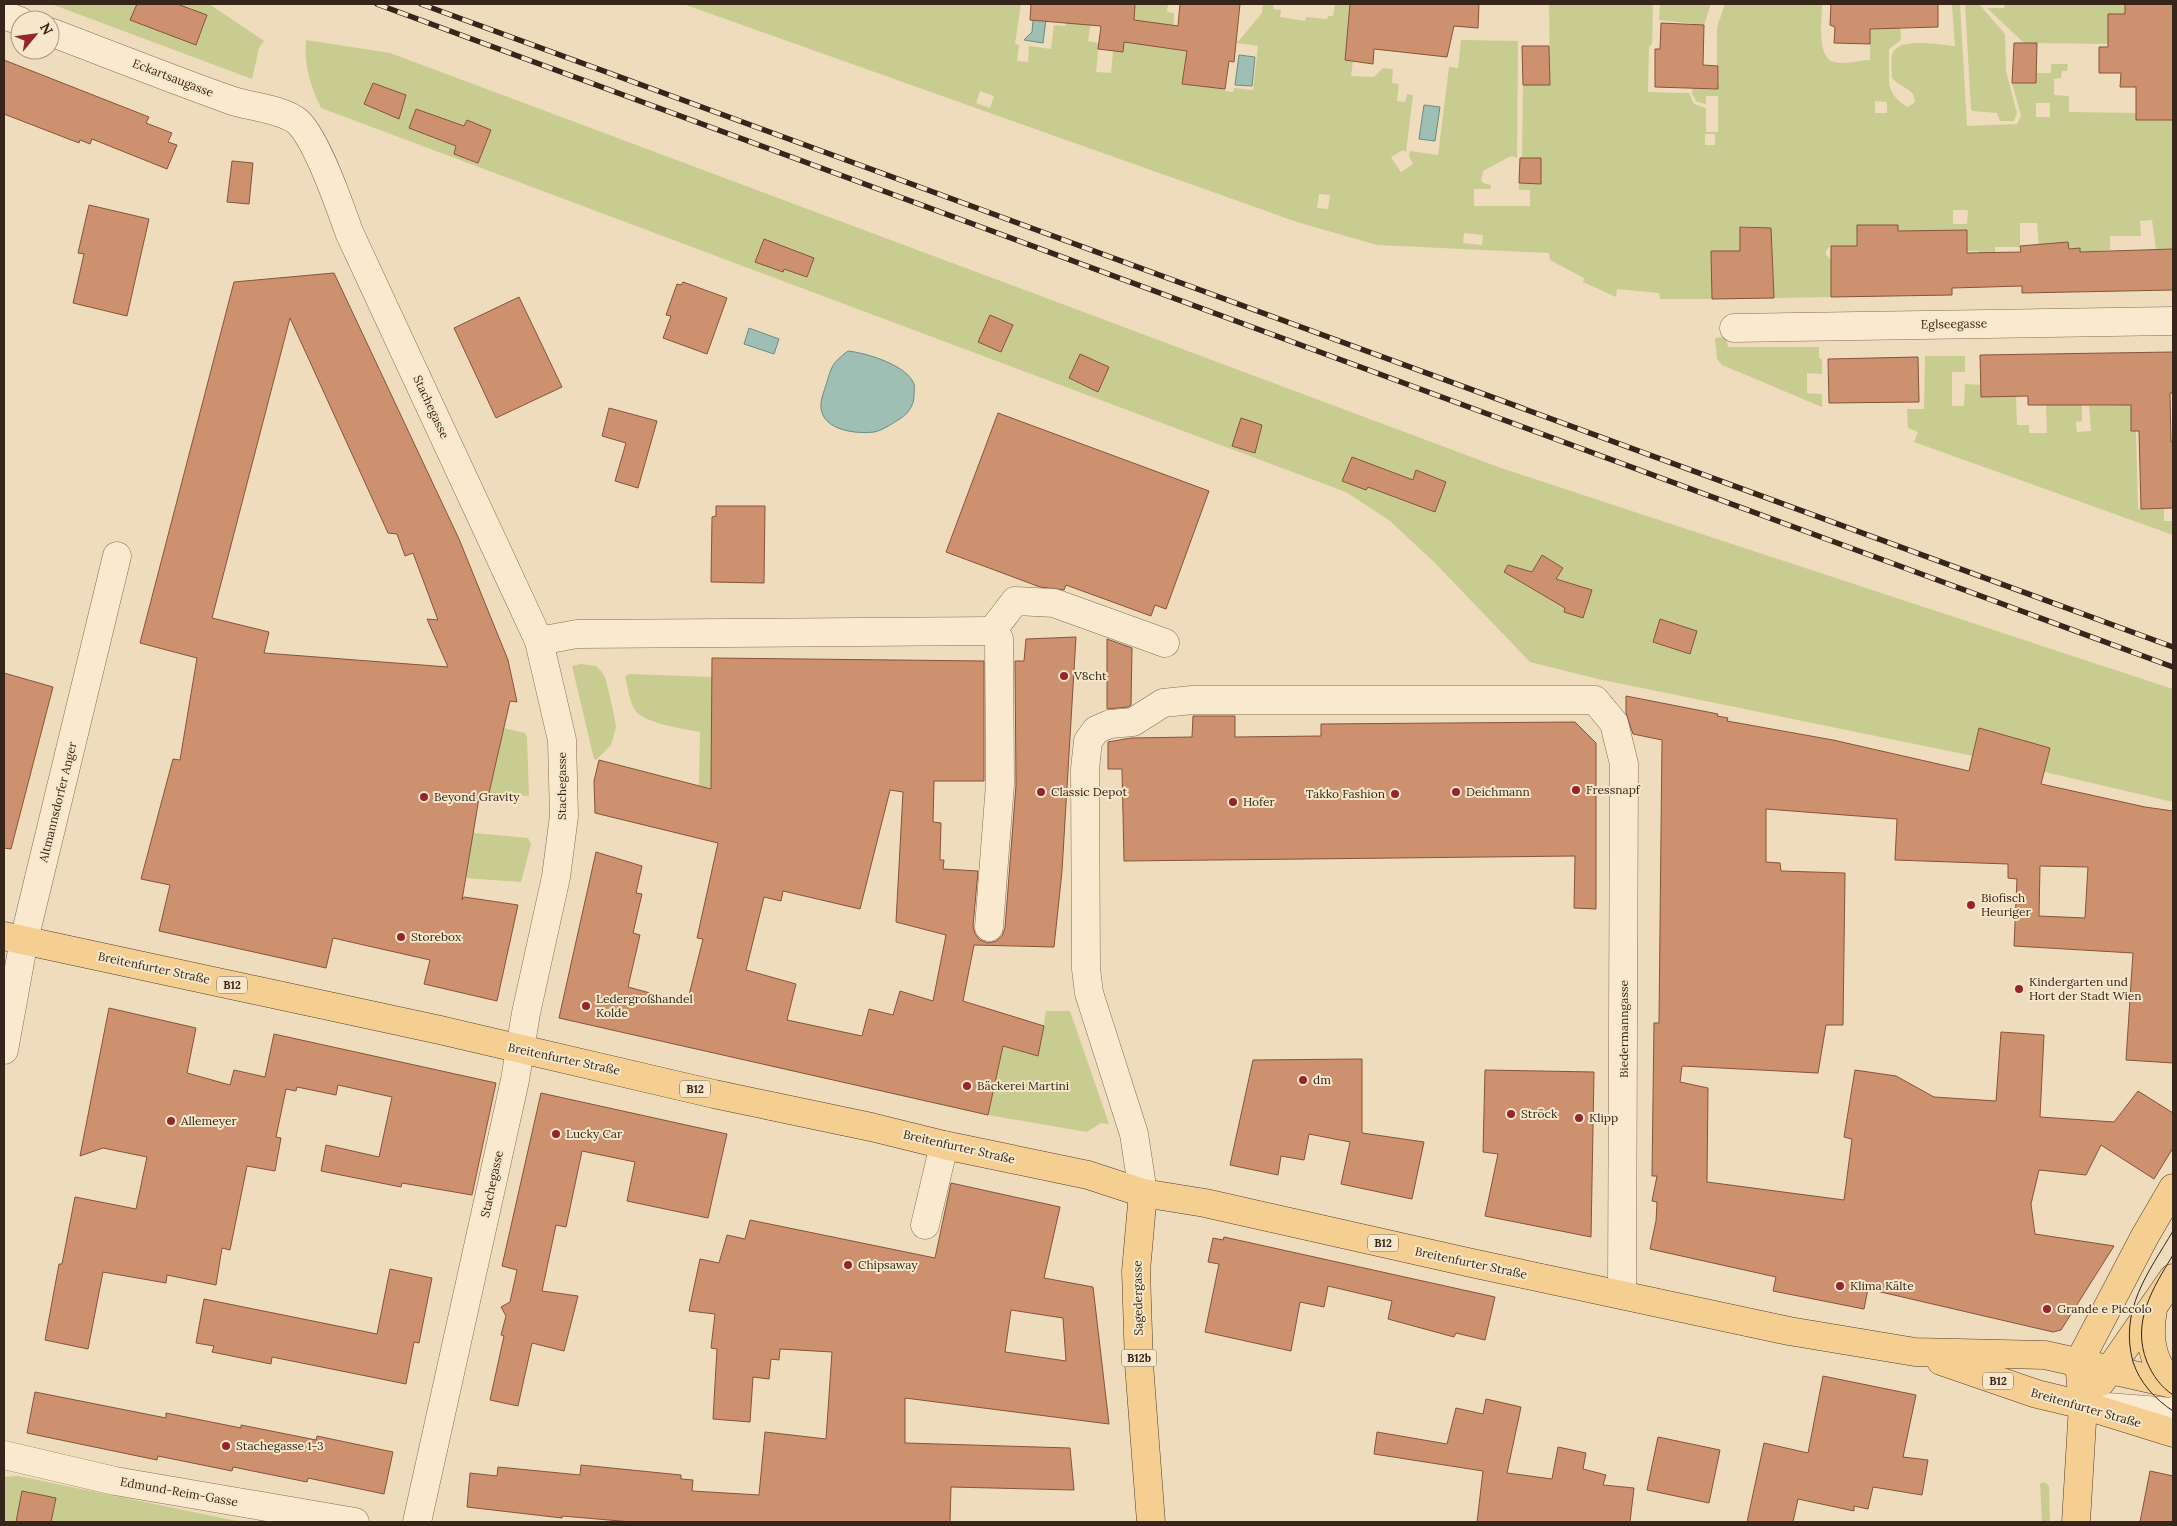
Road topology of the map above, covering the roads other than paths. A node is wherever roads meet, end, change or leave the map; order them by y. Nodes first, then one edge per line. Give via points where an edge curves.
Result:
1 (60, 36) edge
2 (297, 121) joint
3 (2173, 321) edge
4 (1734, 328) dead end
5 (117, 556) dead end
6 (992, 631) junction
7 (539, 641) junction
8 (1165, 643) dead end
9 (989, 927) dead end
10 (14, 938) edge
11 (4, 1050) edge
12 (520, 1050) junction
13 (944, 1145) junction
14 (2173, 1188) edge
15 (1143, 1194) junction
16 (925, 1225) dead end
17 (2173, 1278) edge
18 (1622, 1295) junction
19 (2153, 1309) junction
20 (1915, 1352) junction
21 (2079, 1362) junction
22 (2111, 1370) junction
23 (2172, 1390) edge
24 (2083, 1405) junction
25 (2173, 1412) edge
26 (2173, 1434) edge
27 (4, 1455) edge
28 (355, 1522) edge
29 (417, 1522) edge
30 (1151, 1522) edge
31 (2076, 1522) edge

1 - 2 street, Eckartsaugasse
2 - 7 street, Stachegasse via 307,134 336,195 349,232
3 - 4 street, Eglseegasse
5 - 10 street, Altmannsdorfer Anger
6 - 7 street via 577,634
6 - 8 street via 1016,602 1054,603
6 - 9 street via 999,639 1000,784
7 - 12 street, Stachegasse via 562,740 564,816 556,877
10 - 11 street, Altmannsdorfer Anger
10 - 12 main road, Breitenfurter Straße / B12
12 - 13 main road, Breitenfurter Straße / B12
12 - 29 street, Stachegasse
13 - 15 main road, Breitenfurter Straße / B12 via 1088,1175
13 - 16 street
14 - 21 main road
15 - 18 main road, Breitenfurter Straße / B12 via 1205,1203
15 - 18 street, Biedermanngasse via 1134,1134 1089,993 1086,969 1085,769 1088,741 1096,730 1110,724 1132,722 1164,703 1192,700 1595,700 1614,723 1624,764
15 - 30 main road, Sagedergasse / B12b via 1136,1271 1139,1364
17 - 19 main road
18 - 20 main road, Breitenfurter Straße / B12 via 1789,1331
19 - 22 main road
19 - 23 main road, Breitenfurter Straße via 2152,1347
20 - 21 main road, Breitenfurter Straße / B12 via 2045,1355
20 - 24 main road, Breitenfurter Straße / B12 via 2037,1394
21 - 22 main road, Breitenfurter Straße / B12
21 - 24 main road
22 - 23 main road, Breitenfurter Straße / B12
22 - 24 main road
24 - 25 street
24 - 26 main road, Breitenfurter Straße / B12
24 - 31 main road
27 - 28 street, Edmund-Reim-Gasse via 115,1481

